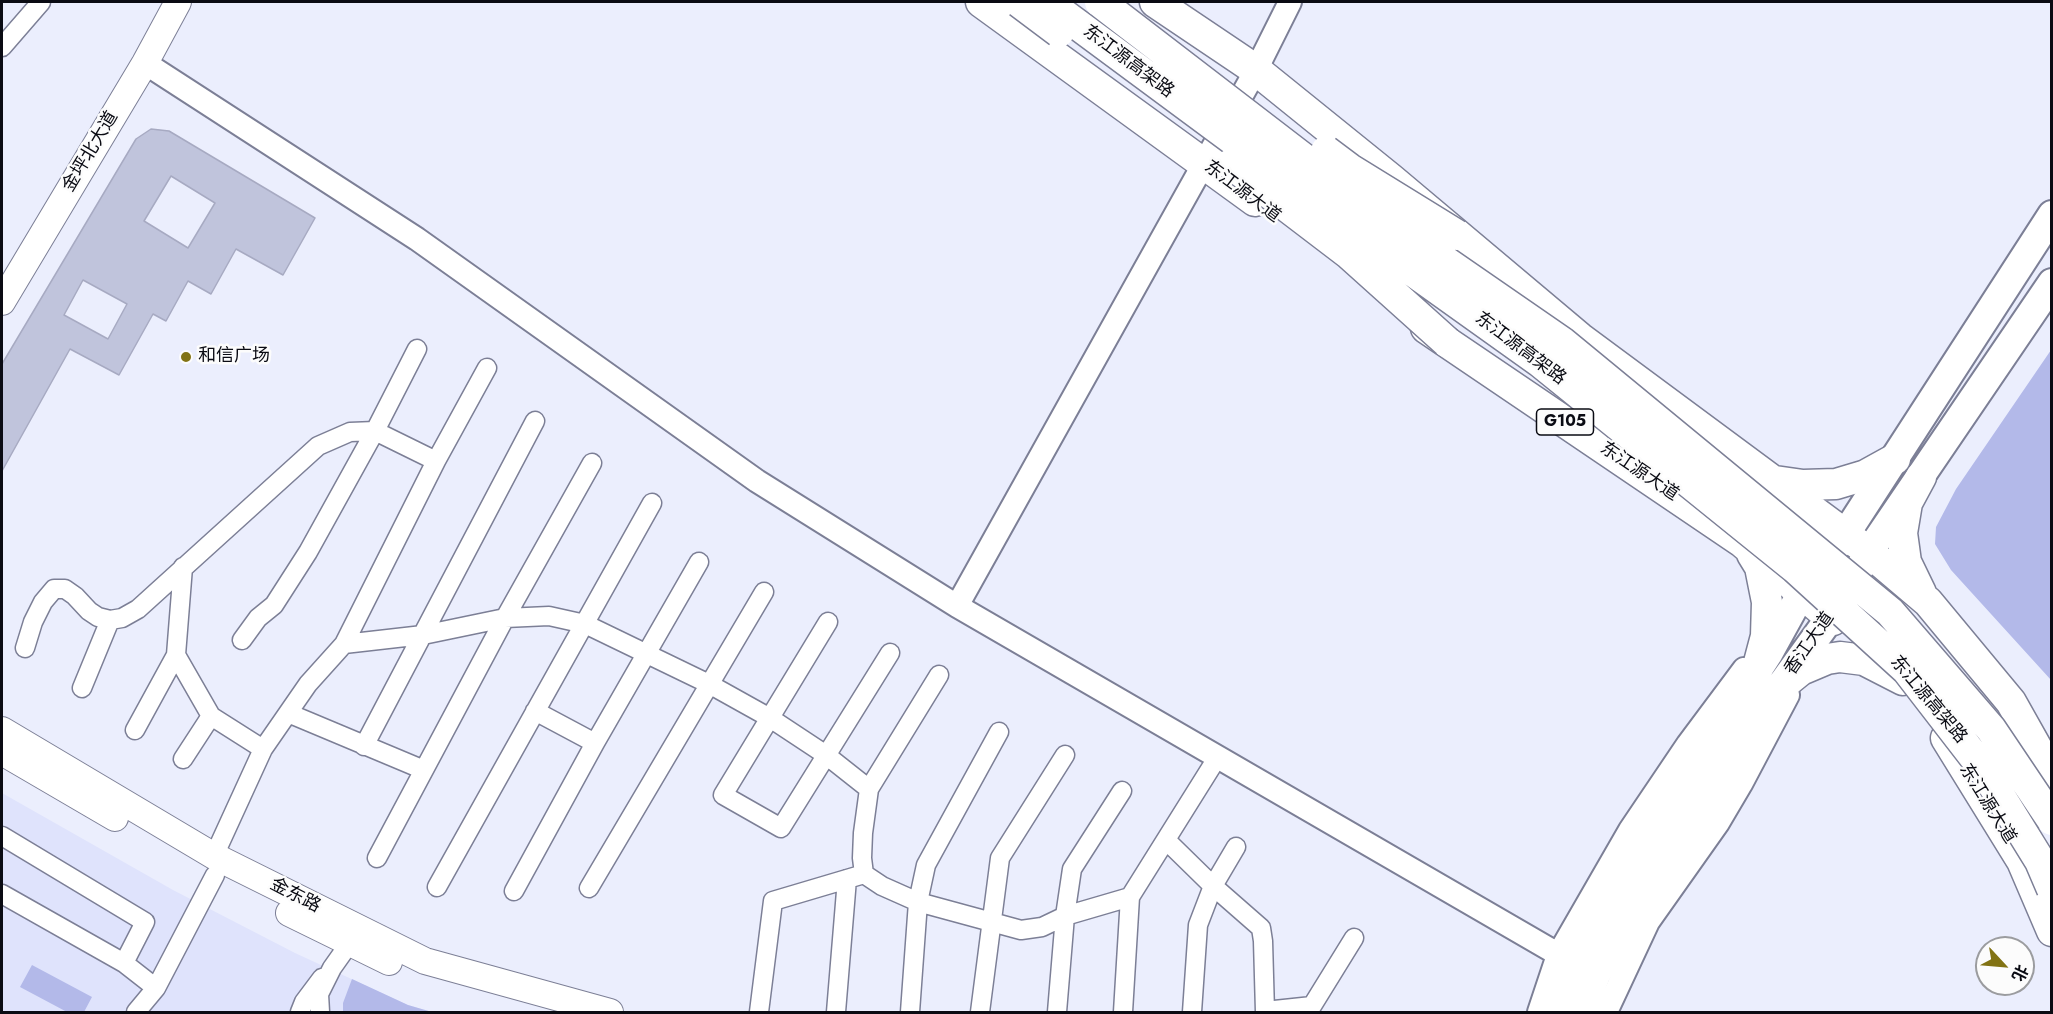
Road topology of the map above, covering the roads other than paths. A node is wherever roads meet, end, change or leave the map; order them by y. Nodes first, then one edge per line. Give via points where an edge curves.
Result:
1 (41, 2) edge
2 (178, 2) edge
3 (981, 2) edge
4 (1019, 2) edge
5 (1047, 2) edge
6 (1100, 2) edge
7 (1130, 2) edge
8 (1155, 2) edge
9 (1290, 2) edge
10 (2, 47) edge
11 (145, 63) junction
12 (1256, 70) junction
13 (1203, 162) junction
14 (2052, 215) edge
15 (1457, 235) junction
16 (2052, 283) edge
17 (2, 302) edge
18 (1447, 342) junction
19 (417, 349) dead end
20 (487, 368) dead end
21 (535, 421) dead end
22 (375, 431) junction
23 (1894, 459) junction
24 (436, 461) junction
25 (592, 463) dead end
26 (1921, 477) junction
27 (1771, 480) junction
28 (652, 503) dead end
29 (1845, 535) junction
30 (1742, 542) junction
31 (1869, 552) junction
32 (699, 562) dead end
33 (183, 567) junction
34 (764, 592) dead end
35 (1801, 594) junction
36 (1928, 602) junction
37 (957, 606) junction
38 (505, 618) junction
39 (1830, 618) junction
40 (110, 620) junction
41 (828, 622) dead end
42 (585, 624) junction
43 (423, 636) junction
44 (242, 640) dead end
45 (344, 644) junction
46 (25, 648) dead end
47 (890, 653) dead end
48 (176, 655) junction
49 (645, 655) junction
50 (1776, 667) junction
51 (939, 675) dead end
52 (1903, 680) junction
53 (709, 684) junction
54 (82, 688) dead end
55 (535, 711) junction
56 (288, 713) junction
57 (211, 716) junction
58 (770, 718) junction
59 (2, 730) edge
60 (135, 730) dead end
61 (999, 732) dead end
62 (595, 743) junction
63 (364, 746) junction
64 (263, 749) junction
65 (2, 752) edge
66 (826, 755) junction
67 (1065, 755) dead end
68 (1217, 758) junction
69 (183, 759) dead end
70 (424, 770) junction
71 (2052, 775) edge
72 (869, 789) junction
73 (1122, 791) dead end
74 (2052, 820) edge
75 (2, 837) edge
76 (1166, 840) junction
77 (1236, 847) dead end
78 (376, 858) dead end
79 (214, 866) junction
80 (855, 876) junction
81 (1213, 886) junction
82 (436, 887) dead end
83 (589, 888) dead end
84 (2052, 889) edge
85 (514, 891) dead end
86 (2, 894) edge
87 (1130, 897) junction
88 (918, 902) junction
89 (1065, 916) junction
90 (992, 924) junction
91 (2052, 931) edge
92 (1354, 938) dead end
93 (350, 944) junction
94 (1567, 959) junction
95 (124, 963) junction
96 (332, 968) junction
97 (156, 988) junction
98 (136, 1012) edge
99 (300, 1012) edge
100 (320, 1012) edge
101 (547, 1012) edge
102 (610, 1012) edge
103 (759, 1012) edge
104 (836, 1012) edge
105 (910, 1012) edge
106 (980, 1012) edge
107 (1057, 1012) edge
108 (1123, 1012) edge
109 (1192, 1012) edge
110 (1265, 1012) edge
111 (1539, 1012) edge
112 (1559, 1012) edge
113 (1581, 1012) edge
114 (1606, 1012) edge

1 - 10 street
2 - 11 main road, 金坪北大道
3 - 13 highway, 东江源大道 / G105
4 - 18 highway, bridge via 1349,254
5 - 84 highway, 东江源高架路, bridge via 1540,362 1795,568 1907,670 1982,767 2040,861
6 - 74 highway, 东江源高架路, bridge via 1368,208 1562,342 1890,612 1991,729
7 - 15 highway, bridge via 1350,169
8 - 12 highway
9 - 12 street
11 - 17 main road, 金坪北大道
11 - 37 street via 417,240 757,482
12 - 13 street
12 - 15 highway
13 - 18 highway, 东江源大道 / G105 via 1379,296
13 - 37 street
14 - 23 main road, 香江大道
15 - 27 highway via 1580,338
16 - 26 main road, 香江大道
18 - 30 highway, 东江源大道 / G105
19 - 22 street
20 - 24 street
21 - 43 street
22 - 24 street
22 - 33 street via 350,432 318,446
22 - 44 street via 308,552 274,605 258,618
23 - 27 highway via 1866,475 1836,484 1803,485
23 - 29 main road, 香江大道
24 - 45 street
25 - 38 street
26 - 31 main road, 香江大道
26 - 36 highway via 1913,490 1902,532 1912,577
27 - 29 highway
28 - 42 street
29 - 31 highway
29 - 35 main road, 香江大道
30 - 35 highway, 东江源大道 / G105
30 - 50 highway via 1760,567
31 - 36 highway
31 - 39 main road, 香江大道
32 - 49 street
33 - 40 street via 138,609
33 - 48 street
34 - 53 street
35 - 39 highway, 东江源大道 / G105
35 - 50 main road, 香江大道
36 - 71 highway via 2011,702
37 - 68 street
38 - 42 street via 549,616
38 - 43 street
38 - 70 street
39 - 50 main road, 香江大道
39 - 52 highway, 东江源大道 / G105
40 - 46 street via 98,617 65,589 54,589 33,622
40 - 54 street
41 - 58 street
42 - 49 street
42 - 55 street
43 - 45 street
43 - 63 street
45 - 56 street
47 - 66 street
48 - 57 street
48 - 60 street
49 - 53 street
49 - 62 street
50 - 52 highway via 1854,657
50 - 94 main road via 1650,836 1610,902
50 - 113 main road, 香江大道 via 1631,911
50 - 114 street via 1741,784 1719,823 1648,922
51 - 72 street
52 - 91 highway, 东江源大道 / G105 via 1935,720 2022,861
53 - 58 street
53 - 83 street
55 - 62 street
55 - 82 street
56 - 63 street
56 - 64 street
57 - 64 street
57 - 69 street
58 - 66 street
58 - 66 street via 723,795 781,828
59 - 79 main road, 金东路
61 - 88 street via 926,866
62 - 85 street
63 - 70 street
64 - 79 street
65 - 79 main road, 金东路
66 - 72 street
67 - 90 street via 1000,858
68 - 76 street
68 - 94 street
70 - 78 street
72 - 80 street via 862,858
73 - 89 street via 1072,869
75 - 95 street via 145,921
76 - 81 street
76 - 87 street
77 - 81 street
79 - 93 main road, 金东路
79 - 97 street
79 - 102 main road, 金东路 via 425,961
80 - 88 street
80 - 103 street via 773,901
80 - 104 street
81 - 109 street via 1198,926
81 - 110 street via 1261,928
86 - 95 street
87 - 89 street
87 - 108 street
88 - 90 street
88 - 105 street
89 - 90 street via 1042,927 1021,930
89 - 107 street
90 - 106 street
92 - 110 street via 1312,1006
93 - 96 street
93 - 101 main road, 金东路 via 419,976
94 - 111 street
94 - 112 main road
95 - 97 street
96 - 99 street
96 - 100 street via 319,994
97 - 98 street

